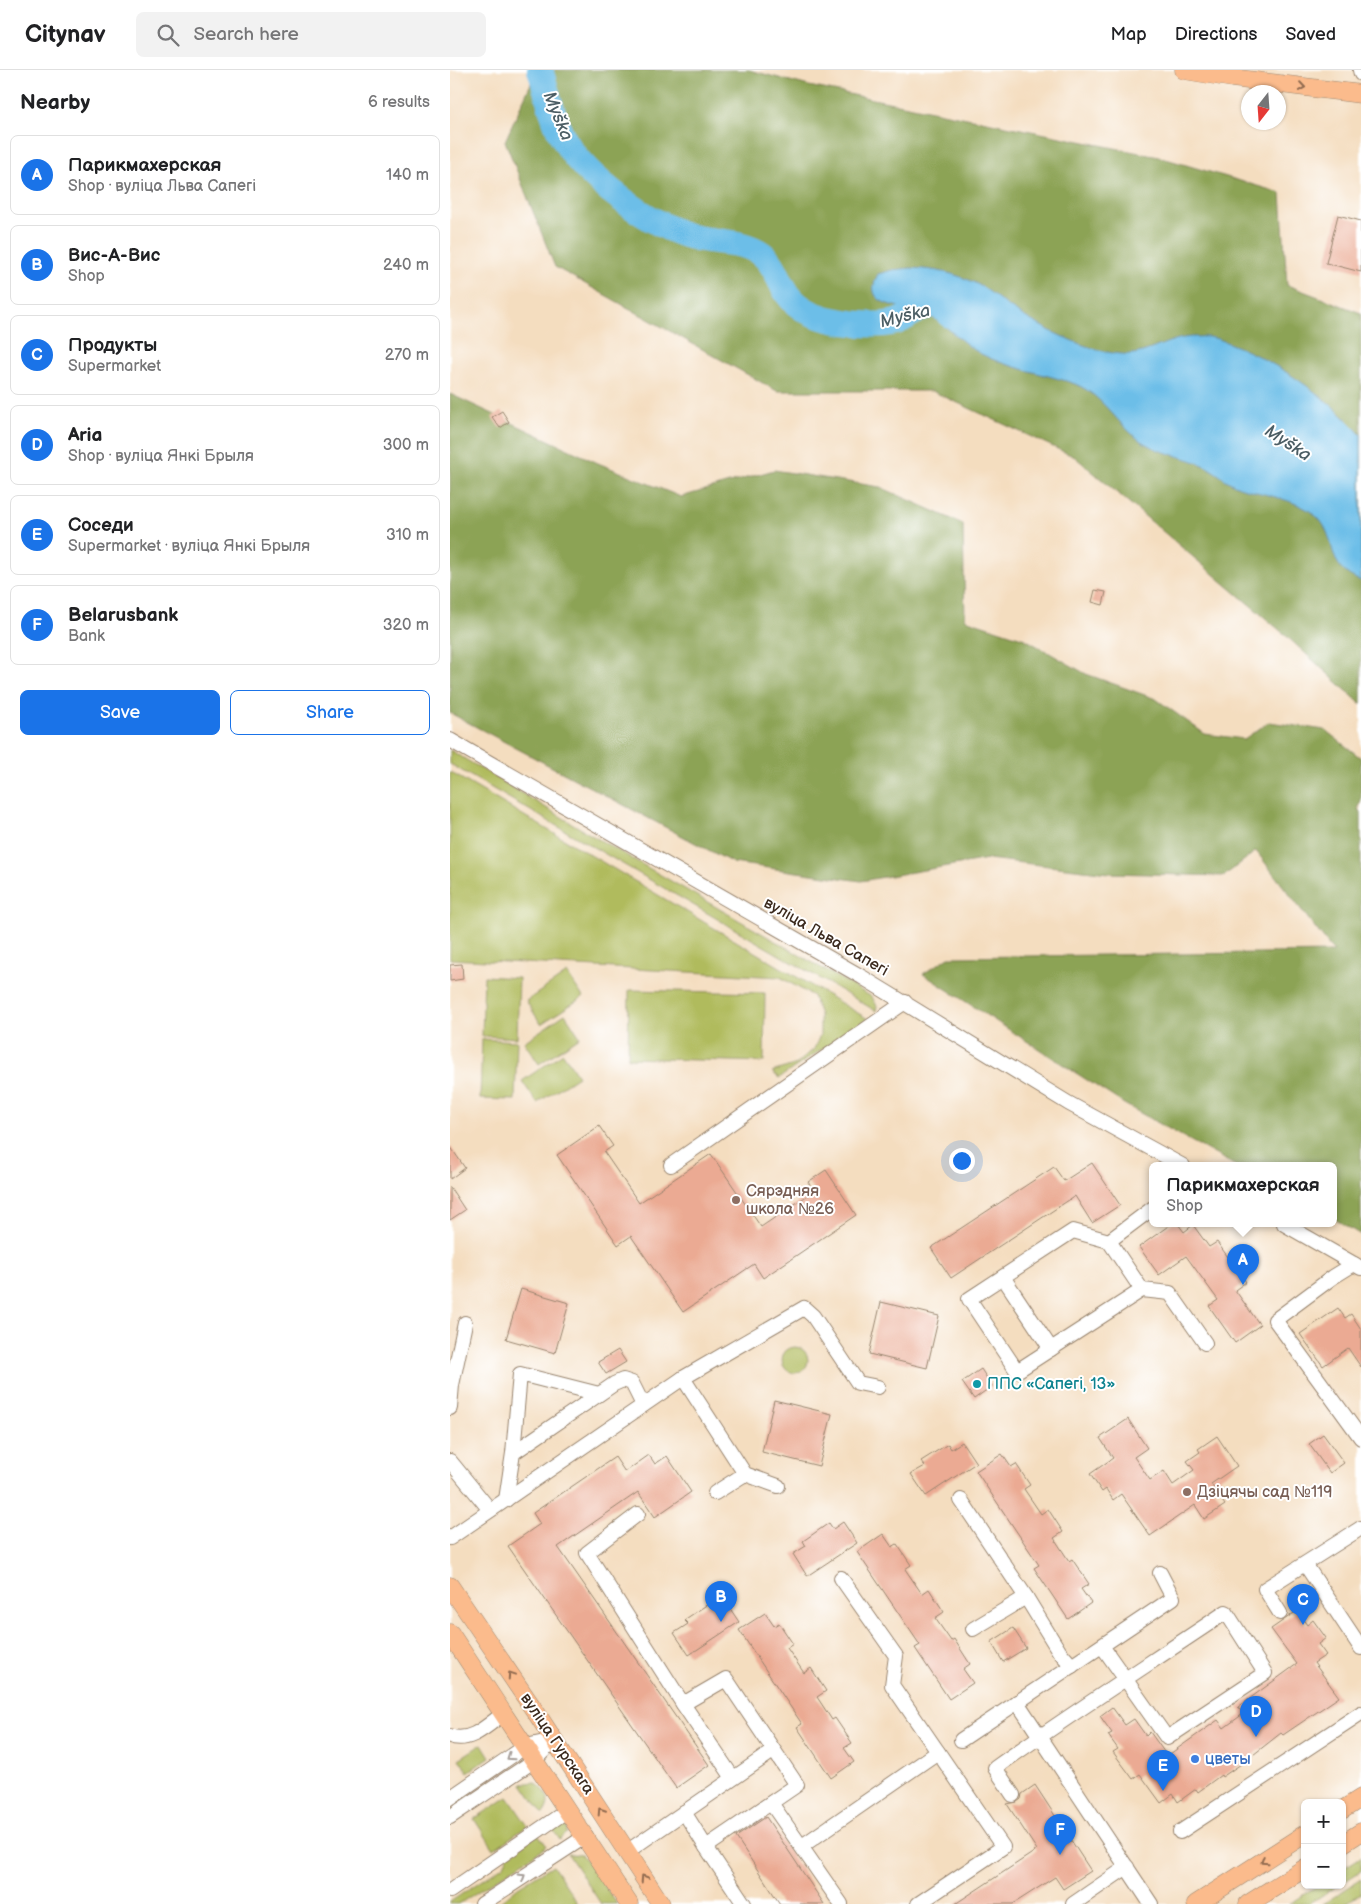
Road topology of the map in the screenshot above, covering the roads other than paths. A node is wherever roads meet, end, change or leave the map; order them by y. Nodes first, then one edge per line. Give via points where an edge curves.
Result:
1 (1184, 70) edge
2 (1360, 70) edge
3 (1361, 74) edge
4 (1361, 94) edge
5 (450, 740) edge
6 (905, 1002) junction
7 (1176, 1162) edge
8 (671, 1164) dead end
9 (1149, 1211) edge
10 (1289, 1227) edge
11 (1109, 1241) junction
12 (1358, 1266) edge
13 (1003, 1277) junction
14 (1142, 1290) junction
15 (466, 1323) dead end
16 (1205, 1343) dead end
17 (1051, 1349) junction
18 (683, 1378) junction
19 (878, 1387) dead end
20 (599, 1394) junction
21 (643, 1404) junction
22 (450, 1408) edge
23 (1361, 1438) edge
24 (513, 1453) junction
25 (450, 1461) edge
26 (745, 1474) junction
27 (778, 1486) dead end
28 (716, 1494) dead end
29 (506, 1500) junction
30 (961, 1500) dead end
31 (490, 1510) junction
32 (638, 1514) dead end
33 (1361, 1528) edge
34 (450, 1538) edge
35 (1305, 1564) junction
36 (1160, 1573) dead end
37 (841, 1578) dead end
38 (450, 1586) edge
39 (1026, 1597) junction
40 (1280, 1613) dead end
41 (973, 1629) dead end
42 (450, 1633) edge
43 (1102, 1646) junction
44 (1361, 1648) edge
45 (1072, 1666) junction
46 (1126, 1680) junction
47 (1018, 1702) junction
48 (683, 1704) junction
49 (504, 1713) junction
50 (1361, 1713) edge
51 (450, 1736) edge
52 (1040, 1736) junction
53 (554, 1740) junction
54 (961, 1740) dead end
55 (773, 1751) junction
56 (938, 1752) junction
57 (530, 1753) junction
58 (733, 1778) junction
59 (1013, 1796) dead end
60 (450, 1798) edge
61 (1361, 1798) edge
62 (771, 1804) junction
63 (1346, 1807) edge
64 (568, 1810) junction
65 (684, 1812) junction
66 (455, 1814) edge
67 (1180, 1832) dead end
68 (1361, 1832) edge
69 (586, 1836) junction
70 (1301, 1837) edge
71 (1346, 1841) edge
72 (802, 1846) junction
73 (706, 1847) junction
74 (628, 1852) junction
75 (606, 1866) junction
76 (1127, 1867) junction
77 (1301, 1871) edge
78 (450, 1891) edge
79 (482, 1904) edge
80 (629, 1904) edge
81 (662, 1904) edge
82 (744, 1904) edge
83 (841, 1904) edge
84 (918, 1904) edge
85 (1072, 1904) edge
86 (1151, 1904) edge
87 (1196, 1904) edge
88 (1248, 1904) edge

1 -> 4 main road
2 - 3 street
5 - 6 street, вуліца Льва Сапегі
6 - 7 street, вуліца Льва Сапегі via 1068,1103
6 - 8 street
9 - 11 street
10 - 12 street
11 - 13 street via 1073,1231
11 - 14 street
12 - 23 street via 1333,1277 1275,1320
13 - 17 street
13 - 17 street via 969,1300 1017,1371
14 - 16 street via 1170,1293
14 - 17 street
15 - 22 street
18 - 19 street via 804,1308 813,1316 858,1383
18 - 21 street
18 - 26 street
20 - 21 street via 623,1380 632,1383
20 - 24 street
20 - 24 street via 520,1374
21 - 29 street
24 - 29 street
25 - 31 street
26 - 27 street
26 - 28 street
29 - 31 street
30 - 39 street
31 - 34 street
32 - 48 street via 588,1553
33 - 35 street
35 - 40 street via 1265,1589
35 - 44 street
36 - 43 street via 1173,1598
37 - 56 street via 896,1656 892,1685
53 -> 38 main road, вуліца Гурскага
39 - 41 street
39 - 45 street via 1058,1651
42 - 49 main road, вуліца Гурскага
43 - 45 street
43 - 46 street
45 - 47 street
46 - 46 street via 1166,1738 1265,1672 1226,1612
46 - 52 street
47 - 52 street
47 - 54 street
48 - 55 street via 726,1679
48 - 58 street
49 - 51 street via 468,1737
49 - 57 main road, вуліца Гурскага
50 - 67 street
52 - 59 street via 995,1768
52 - 76 street
53 - 57 street
74 -> 53 main road, вуліца Гурскага
55 - 58 street
55 - 62 street via 797,1785
56 - 72 street
56 - 84 street via 1003,1846
57 -> 60 street
57 - 64 main road, вуліца Гурскага
57 - 66 street
58 - 65 street
61 - 63 main road
62 - 72 street
62 - 73 street
64 - 69 main road, вуліца Гурскага
64 - 78 street
65 - 73 street
65 - 74 street
68 - 71 main road
69 - 75 main road, вуліца Гурскага
79 -> 69 street
70 -> 87 main road
72 - 83 street
73 - 82 street
74 - 75 main road
81 -> 74 main road, вуліца Гурскага
75 - 80 main road, вуліца Гурскага
76 - 85 street
76 - 86 street
77 - 88 main road

